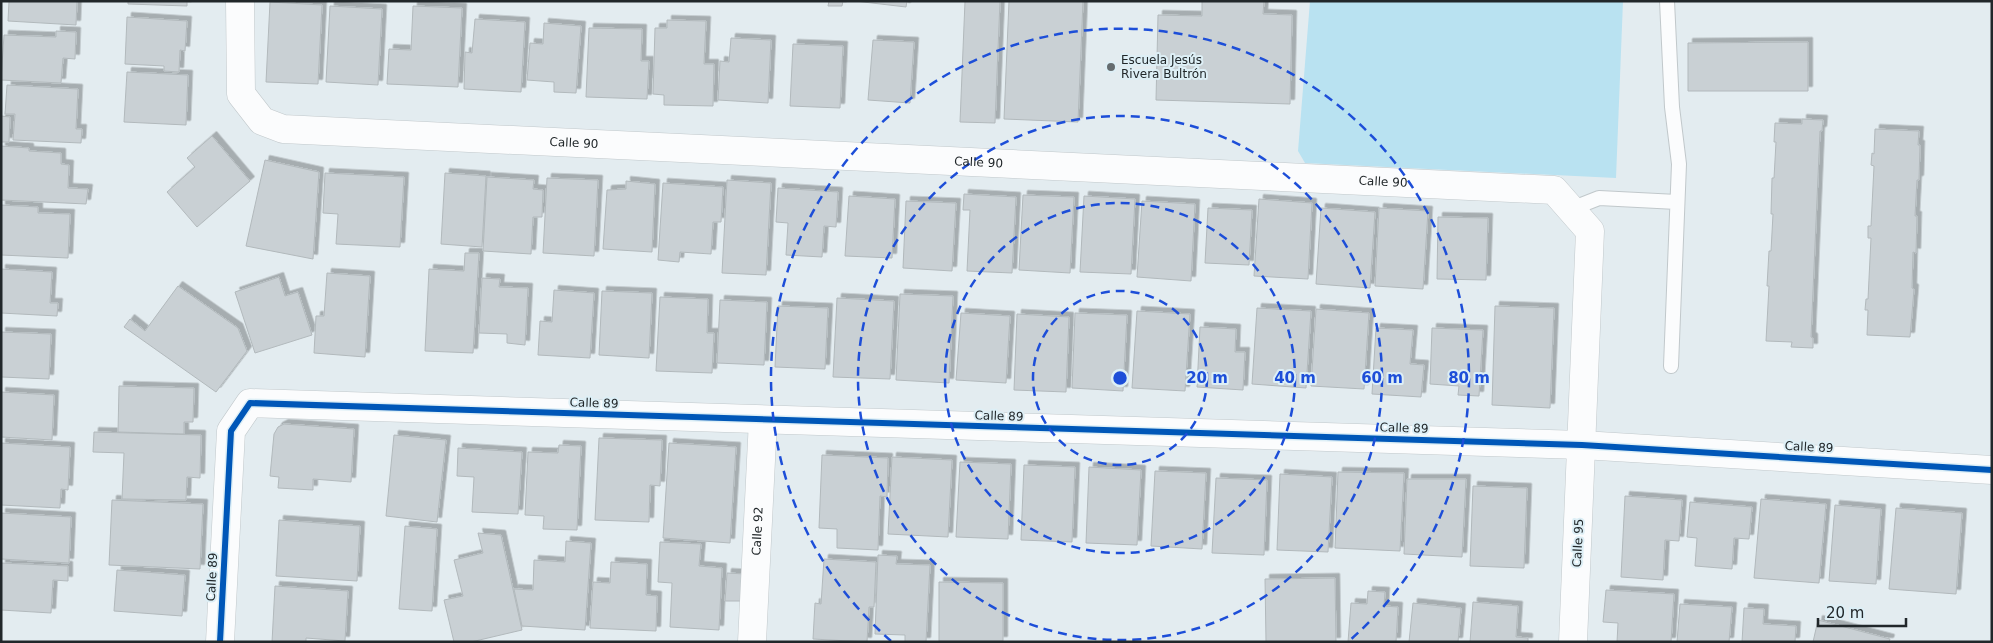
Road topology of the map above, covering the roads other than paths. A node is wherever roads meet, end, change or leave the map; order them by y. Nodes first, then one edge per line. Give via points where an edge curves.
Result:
1 (240, 1) edge
2 (1667, 1) edge
3 (1678, 202) junction
4 (1571, 209) junction
5 (1671, 366) dead end
6 (763, 420) junction
7 (1582, 445) junction
8 (1992, 470) edge
9 (220, 642) edge
10 (752, 642) edge
11 (1573, 642) edge

1 - 4 street, Calle 90 via 241,94 262,121 283,129 1554,190
2 - 3 lane via 1672,106 1679,164
3 - 4 lane via 1599,198
3 - 5 lane
4 - 7 street, Calle 90 via 1590,231
6 - 7 street, Calle 89
6 - 9 street, Calle 89 via 250,403 231,430
6 - 10 street, Calle 92
7 - 8 street, Calle 89
7 - 11 street, Calle 95

